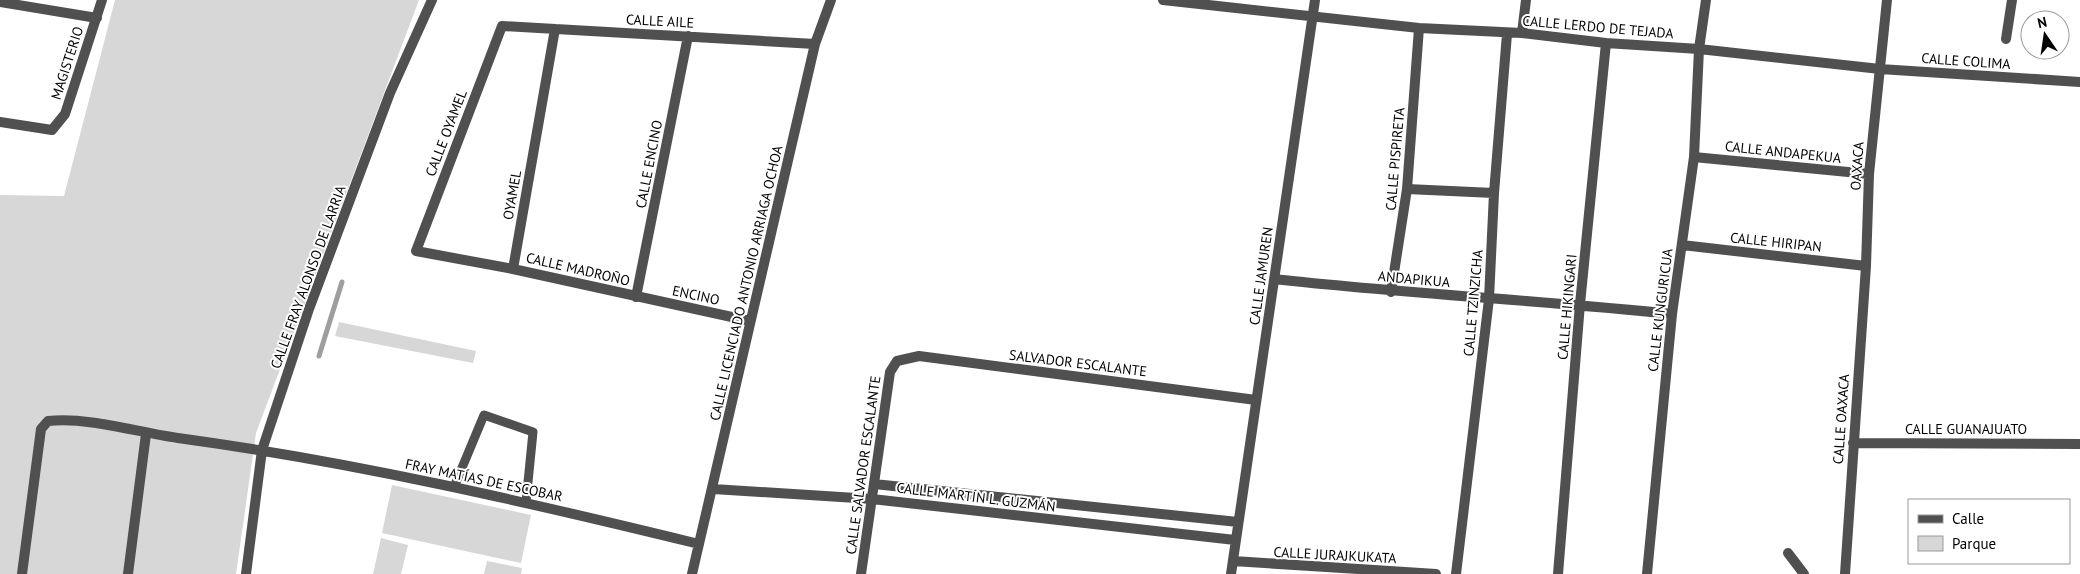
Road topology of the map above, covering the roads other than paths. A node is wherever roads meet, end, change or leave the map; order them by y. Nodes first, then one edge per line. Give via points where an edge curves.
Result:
1 (102, 0) edge
2 (432, 0) edge
3 (830, 0) edge
4 (1162, 0) edge
5 (1315, 0) edge
6 (1526, 0) edge
7 (1706, 0) edge
8 (1887, 0) edge
9 (2012, 0) edge
10 (0, 2) edge
11 (38, 4) edge
12 (1313, 16) junction
13 (97, 18) junction
14 (502, 26) joint
15 (1419, 28) junction
16 (554, 29) junction
17 (1522, 33) junction
18 (1507, 34) junction
19 (688, 36) junction
20 (2006, 39) dead end
21 (1606, 43) junction
22 (815, 44) junction
23 (1699, 49) junction
24 (1880, 69) junction
25 (2080, 82) edge
26 (0, 122) edge
27 (1694, 157) junction
28 (1869, 174) junction
29 (1407, 189) junction
30 (1494, 193) junction
31 (1682, 245) junction
32 (1866, 266) junction
33 (513, 268) junction
34 (1274, 279) junction
35 (1391, 292) junction
36 (636, 297) junction
37 (1489, 299) junction
38 (1580, 304) junction
39 (1672, 314) junction
40 (750, 321) junction
41 (897, 361) joint
42 (1256, 400) junction
43 (146, 434) junction
44 (1853, 443) junction
45 (2080, 444) edge
46 (262, 450) junction
47 (874, 484) junction
48 (454, 487) junction
49 (714, 489) junction
50 (872, 499) junction
51 (526, 502) junction
52 (1057, 503) junction
53 (1053, 520) junction
54 (1238, 522) junction
55 (1235, 540) junction
56 (699, 544) junction
57 (1788, 553) dead end
58 (1233, 561) junction
59 (1262, 569) edge
60 (1363, 572) edge
61 (22, 574) edge
62 (128, 574) edge
63 (246, 574) edge
64 (692, 574) edge
65 (861, 574) edge
66 (1231, 574) edge
67 (1436, 574) edge
68 (1456, 574) edge
69 (1558, 574) edge
70 (1648, 574) edge
71 (1804, 574) edge
72 (1845, 574) edge

1 - 13 street, MAGISTERIO
2 - 46 street, CALLE FRAY ALONSO DE LARRIA via 386,102 309,309
3 - 22 street, CALLE LICENCIADO ANTONIO ARRIAGA OCHOA
4 - 12 street, CALLE LERDO DE TEJADA
5 - 12 street, CALLE JAMUREN
6 - 17 street
7 - 23 street, CALLE KUNGURICUA
8 - 24 street, OAXACA
9 - 20 street
10 - 11 street
11 - 13 street
12 - 15 street, CALLE LERDO DE TEJADA
12 - 34 street, CALLE JAMUREN
13 - 26 street, MAGISTERIO via 65,114 52,130
14 - 16 street, CALLE AILE
14 - 33 street, CALLE OYAMEL via 416,251
15 - 18 street, CALLE LERDO DE TEJADA
15 - 29 street, CALLE PISPIRETA
16 - 19 street, CALLE AILE
16 - 33 street, OYAMEL
17 - 18 street, CALLE LERDO DE TEJADA
17 - 21 street, CALLE LERDO DE TEJADA
18 - 30 street, CALLE TZINZICHA
19 - 22 street, CALLE AILE
19 - 36 street, CALLE ENCINO
21 - 23 street, CALLE LERDO DE TEJADA
21 - 38 street, CALLE HIKINGARI
22 - 40 street, CALLE LICENCIADO ANTONIO ARRIAGA OCHOA
23 - 24 street, CALLE LERDO DE TEJADA
23 - 27 street, CALLE KUNGURICUA
24 - 25 street, CALLE COLIMA
24 - 28 street, OAXACA
27 - 28 street, CALLE ANDAPEKUA
27 - 31 street, CALLE KUNGURICUA
28 - 32 street, OAXACA
29 - 30 street
29 - 35 street, CALLE PISPIRETA
30 - 37 street, CALLE TZINZICHA
31 - 32 street, CALLE HIRIPAN
31 - 39 street, CALLE KUNGURICUA
32 - 44 street, CALLE OAXACA
33 - 36 street, CALLE MADROÑO
34 - 35 street, ANDAPIKUA
34 - 42 street, CALLE JAMUREN
35 - 37 street, ANDAPIKUA
36 - 40 street, ENCINO
37 - 38 street, ANDAPIKUA
37 - 68 street, CALLE TZINZICHA
38 - 39 street, ANDAPIKUA
38 - 69 street, CALLE HIKINGARI
39 - 70 street, CALLE KUNGURICUA
40 - 49 street, CALLE LICENCIADO ANTONIO ARRIAGA OCHOA
41 - 42 street, SALVADOR ESCALANTE via 919,356
41 - 47 street, CALLE SALVADOR ESCALANTE via 890,372
42 - 54 street, CALLE JAMUREN
43 - 46 street, FRAY MATÍAS DE ESCOBAR
43 - 61 street, FRAY MATÍAS DE ESCOBAR via 70,419 48,421 41,430
43 - 62 street
44 - 45 street, CALLE GUANAJUATO
44 - 72 street, CALLE OAXACA
46 - 48 street, FRAY MATÍAS DE ESCOBAR
46 - 63 street, CALLE FRAY ALONSO DE LARRIA
47 - 50 street, CALLE SALVADOR ESCALANTE
47 - 52 street, CALLE MARTÍN L. GUZMÁN
48 - 51 street, FRAY MATÍAS DE ESCOBAR
48 - 51 lane via 484,415 533,432
49 - 50 street, CALLE MARTÍN L. GUZMÁN
49 - 56 street, CALLE LICENCIADO ANTONIO ARRIAGA OCHOA
50 - 53 street, CALLE MARTÍN L. GUZMÁN
50 - 65 street, CALLE SALVADOR ESCALANTE
51 - 56 street, FRAY MATÍAS DE ESCOBAR
52 - 53 street
52 - 54 street, CALLE MARTÍN L. GUZMÁN
53 - 55 street, CALLE MARTÍN L. GUZMÁN
54 - 55 street, CALLE JAMUREN
55 - 58 street, CALLE JAMUREN
56 - 64 street, CALLE LICENCIADO ANTONIO ARRIAGA OCHOA
57 - 71 street
58 - 59 street, CALLE JURAJKUKATA
58 - 66 street, CALLE JAMUREN
59 - 60 street, CALLE JURAJKUKATA
60 - 67 street, CALLE JURAJKUKATA

